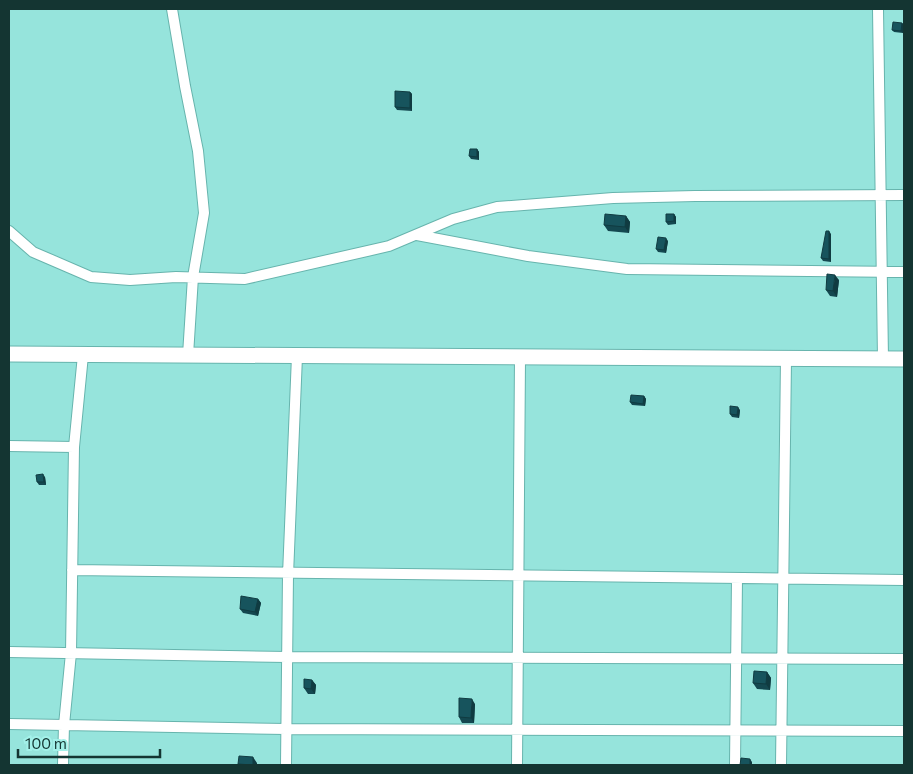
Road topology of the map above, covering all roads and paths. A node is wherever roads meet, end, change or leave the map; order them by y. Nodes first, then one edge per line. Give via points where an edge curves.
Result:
1 (172, 9) edge
2 (878, 9) edge
3 (880, 195) junction
4 (904, 195) edge
5 (9, 231) edge
6 (417, 235) junction
7 (881, 271) junction
8 (904, 272) edge
9 (193, 277) junction
10 (9, 354) edge
11 (83, 355) junction
12 (188, 355) junction
13 (298, 356) junction
14 (520, 358) junction
15 (786, 359) junction
16 (883, 359) junction
17 (904, 359) edge
18 (9, 446) edge
19 (74, 446) junction
20 (72, 570) junction
21 (288, 574) junction
22 (518, 576) junction
23 (737, 579) junction
24 (783, 579) junction
25 (904, 580) edge
26 (9, 652) edge
27 (71, 653) junction
28 (518, 656) junction
29 (287, 657) junction
30 (735, 658) junction
31 (782, 658) junction
32 (904, 659) edge
33 (9, 724) edge
34 (64, 725) junction
35 (286, 729) junction
36 (518, 729) junction
37 (735, 731) junction
38 (782, 731) junction
39 (904, 731) edge
40 (63, 765) edge
41 (286, 765) edge
42 (517, 765) edge
43 (735, 765) edge
44 (781, 765) edge

1 - 9 street via 198,152 204,213
2 - 3 street
3 - 4 street
3 - 6 street via 613,198 497,207 466,214
3 - 7 street
5 - 9 street via 33,252 91,277 130,280
6 - 7 street via 528,256 628,269
6 - 9 street via 364,253 245,280
7 - 8 street
7 - 16 street
9 - 12 street
10 - 11 street
11 - 12 street
11 - 19 street
12 - 13 street
13 - 14 street
13 - 21 street
14 - 15 street
14 - 22 street
15 - 16 street
15 - 24 street
16 - 17 street
18 - 19 street
19 - 20 street
20 - 21 street
20 - 27 street
21 - 22 street
21 - 29 street
22 - 23 street
22 - 28 street
23 - 24 street
23 - 30 street
24 - 25 street
24 - 31 street
26 - 27 street
27 - 29 street
27 - 34 street
28 - 29 street
28 - 30 street
28 - 36 street
29 - 35 street
30 - 31 street
30 - 37 street
31 - 32 street
31 - 38 street
33 - 34 street
34 - 35 street
34 - 40 street
35 - 36 street
35 - 41 street
36 - 37 street
36 - 42 street
37 - 38 street
37 - 43 street
38 - 39 street
38 - 44 street

